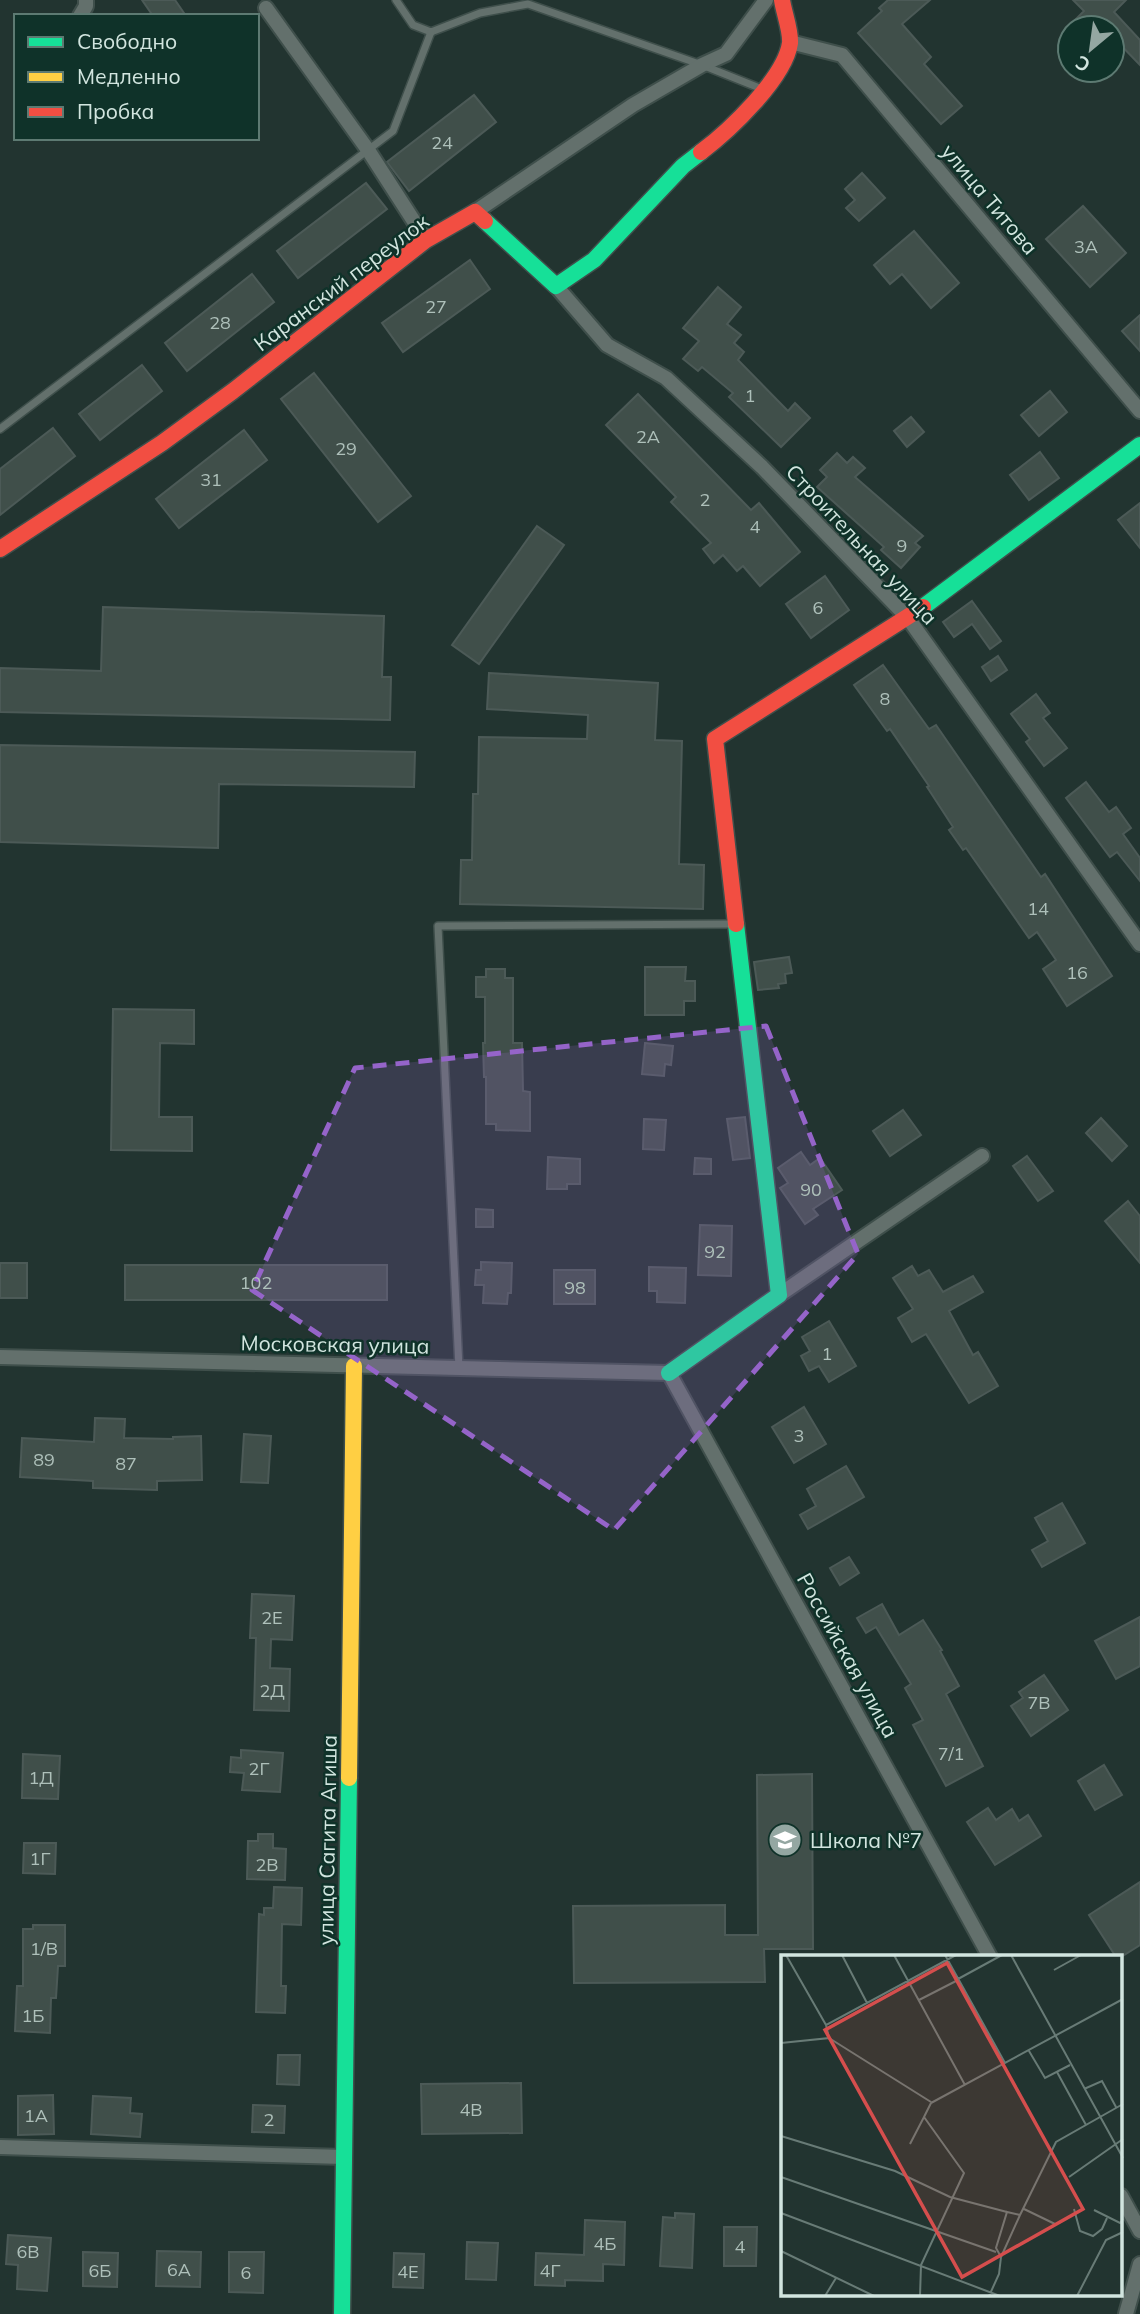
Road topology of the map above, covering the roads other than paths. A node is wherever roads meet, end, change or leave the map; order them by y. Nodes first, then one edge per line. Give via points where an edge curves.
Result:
1 (396, 0) edge
2 (766, 0) edge
3 (782, 0) edge
4 (266, 8) dead end
5 (431, 32) junction
6 (790, 42) junction
7 (702, 65) junction
8 (762, 90) junction
9 (368, 150) junction
10 (475, 212) junction
11 (426, 240) junction
12 (556, 286) junction
13 (1140, 411) edge
14 (0, 429) edge
15 (1140, 445) edge
16 (0, 549) edge
17 (908, 618) junction
18 (737, 924) junction
19 (1140, 944) edge
20 (982, 1156) dead end
21 (779, 1295) junction
22 (0, 1357) edge
23 (354, 1366) junction
24 (459, 1368) junction
25 (669, 1373) junction
26 (989, 1955) edge
27 (0, 2147) edge
28 (344, 2157) junction
29 (1122, 2198) edge
30 (1140, 2231) edge
31 (1140, 2264) edge
32 (342, 2314) edge
33 (1126, 2314) edge

1 - 5 lane via 413,24
2 - 7 street via 726,54
3 - 6 street
4 - 9 street
5 - 7 lane via 480,13 528,4
5 - 9 lane via 393,131
6 - 8 street via 779,73
6 - 13 street, улица Титова via 842,55
7 - 8 lane
7 - 10 street via 633,105
8 - 12 street via 723,136 682,166 594,260
9 - 11 street
9 - 14 lane
10 - 11 street, Каранский переулок
10 - 12 street
11 - 16 street, Каранский переулок via 162,443
12 - 17 street, Строительная улица via 607,345 666,378 762,467
15 - 17 street
17 - 18 street via 715,739
17 - 19 street, Строительная улица
18 - 21 street
18 - 24 lane via 438,926
20 - 21 street
21 - 25 street
22 - 23 street, Московская улица
23 - 24 street, Московская улица
23 - 28 street, улица Сагита Агиша
24 - 25 street, Московская улица
25 - 26 street, Российская улица
27 - 28 street
28 - 32 street, улица Сагита Агиша
29 - 30 street
31 - 33 street

